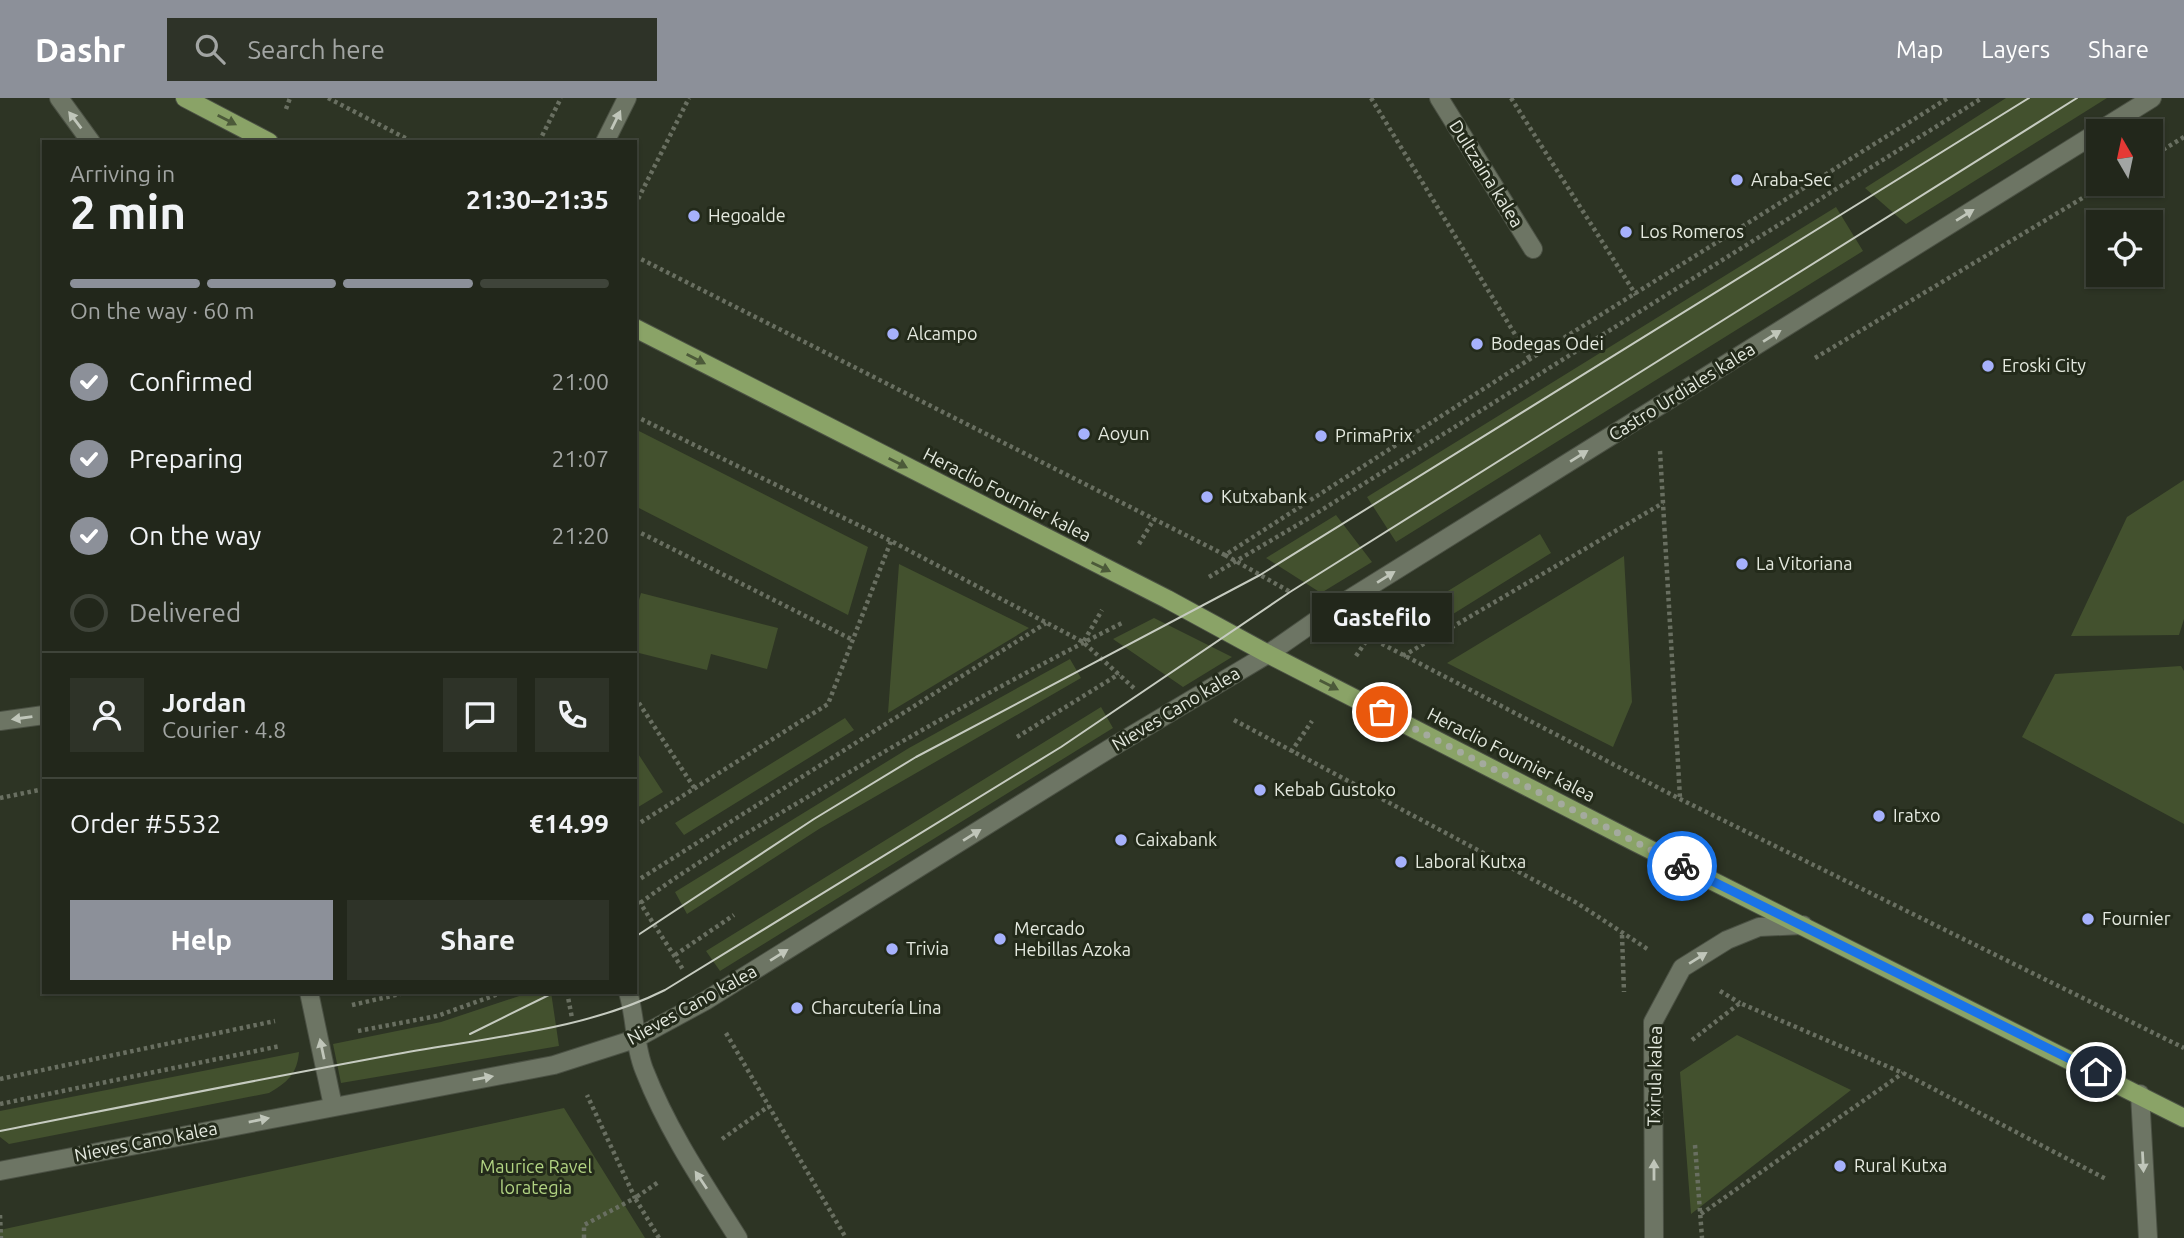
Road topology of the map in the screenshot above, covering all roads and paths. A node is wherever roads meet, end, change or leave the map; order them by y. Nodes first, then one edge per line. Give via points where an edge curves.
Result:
1 (59, 98) edge
2 (185, 98) edge
3 (328, 98) edge
4 (561, 98) edge
5 (627, 98) edge
6 (689, 98) edge
7 (1371, 98) edge
8 (1439, 98) edge
9 (1511, 98) edge
10 (1948, 98) edge
11 (1982, 98) edge
12 (2152, 98) edge
13 (2118, 119) edge
14 (2184, 137) edge
15 (2086, 139) edge
16 (90, 140) edge
17 (265, 140) edge
18 (409, 140) edge
19 (540, 140) edge
20 (606, 140) edge
21 (2163, 150) edge
22 (2086, 196) edge
23 (637, 201) edge
24 (1533, 249) dead end
25 (637, 257) edge
26 (1636, 295) junction
27 (637, 329) edge
28 (1530, 359) junction
29 (1813, 360) dead end
30 (637, 417) edge
31 (1672, 444) dead end
32 (1663, 503) junction
33 (637, 531) edge
34 (891, 541) junction
35 (1167, 599) junction
36 (1046, 623) junction
37 (1368, 638) dead end
38 (852, 640) junction
39 (1083, 642) junction
40 (1268, 654) junction
41 (1403, 656) junction
42 (1119, 674) dead end
43 (637, 700) edge
44 (42, 715) edge
45 (1229, 717) dead end
46 (0, 721) edge
47 (1017, 737) dead end
48 (42, 789) edge
49 (695, 789) junction
50 (0, 797) edge
51 (1680, 799) junction
52 (637, 825) edge
53 (637, 882) edge
54 (637, 898) edge
55 (640, 902) junction
56 (637, 904) edge
57 (734, 915) dead end
58 (1803, 925) junction
59 (675, 956) dead end
60 (1682, 968) junction
61 (310, 994) edge
62 (400, 994) edge
63 (498, 994) edge
64 (628, 994) edge
65 (1740, 1003) junction
66 (315, 1013) junction
67 (736, 1023) dead end
68 (320, 1038) junction
69 (635, 1039) junction
70 (1688, 1043) dead end
71 (2184, 1048) edge
72 (1903, 1073) junction
73 (0, 1079) edge
74 (2140, 1094) junction
75 (587, 1096) dead end
76 (0, 1104) edge
77 (333, 1106) junction
78 (2184, 1118) edge
79 (1695, 1139) dead end
80 (0, 1171) edge
81 (2115, 1184) dead end
82 (635, 1198) junction
83 (1700, 1214) junction
84 (0, 1215) edge
85 (1, 1238) edge
86 (584, 1238) edge
87 (659, 1238) edge
88 (738, 1238) edge
89 (846, 1238) edge
90 (1654, 1238) edge
91 (1702, 1238) edge
92 (2148, 1238) edge

16 -> 1 street
2 -> 17 main road
3 - 18 path
4 - 19 path
20 -> 5 street
6 - 23 path
7 - 28 path
8 - 24 street, Dultzaina kalea
9 - 26 path
10 - 26 path
11 - 35 path via 1304,521
12 - 13 street, Castro Urdiales kalea
14 - 21 path
40 -> 15 street, Castro Urdiales kalea
22 - 29 path
25 - 28 path via 1225,555
26 - 28 path
27 -> 35 main road, Heraclio Fournier kalea
30 - 34 path
31 - 32 path via 1660,451
32 - 41 path
32 - 51 path
33 - 38 path
34 - 36 path
34 - 38 path
35 - 39 path
35 - 40 main road, Heraclio Fournier kalea
36 - 39 path
36 - 53 path
37 - 41 path
38 - 49 path via 828,704
39 - 55 path via 897,743
40 -> 58 main road, Heraclio Fournier kalea
69 -> 40 street, Nieves Cano kalea via 705,1001
41 - 51 path
42 - 47 path
43 - 49 path
44 -> 46 street
45 - 60 path via 1577,903 1622,935
48 - 50 path
49 - 52 path
51 - 71 path
54 - 55 path
55 - 56 path
57 - 59 path
60 -> 58 street, Txirula kalea via 1727,940 1759,927
58 - 74 main road, Heraclio Fournier kalea
60 - 65 path
90 -> 60 street, Txirula kalea via 1653,1022
61 - 66 street
62 - 66 path
63 - 68 path via 437,1016
64 - 69 street
65 - 70 path
65 - 72 path
66 - 68 street
66 - 73 path
67 - 89 path via 724,1030
68 - 76 path
77 -> 68 street
77 -> 69 street, Nieves Cano kalea via 554,1065
88 -> 69 street via 688,1161 643,1070
72 - 81 path
72 - 83 path
74 - 78 main road, Heraclio Fournier kalea
74 -> 92 street
75 - 82 path
80 -> 77 street, Nieves Cano kalea
79 - 83 path
82 - 86 path via 584,1225
82 - 87 path
83 - 91 path
84 - 85 path

